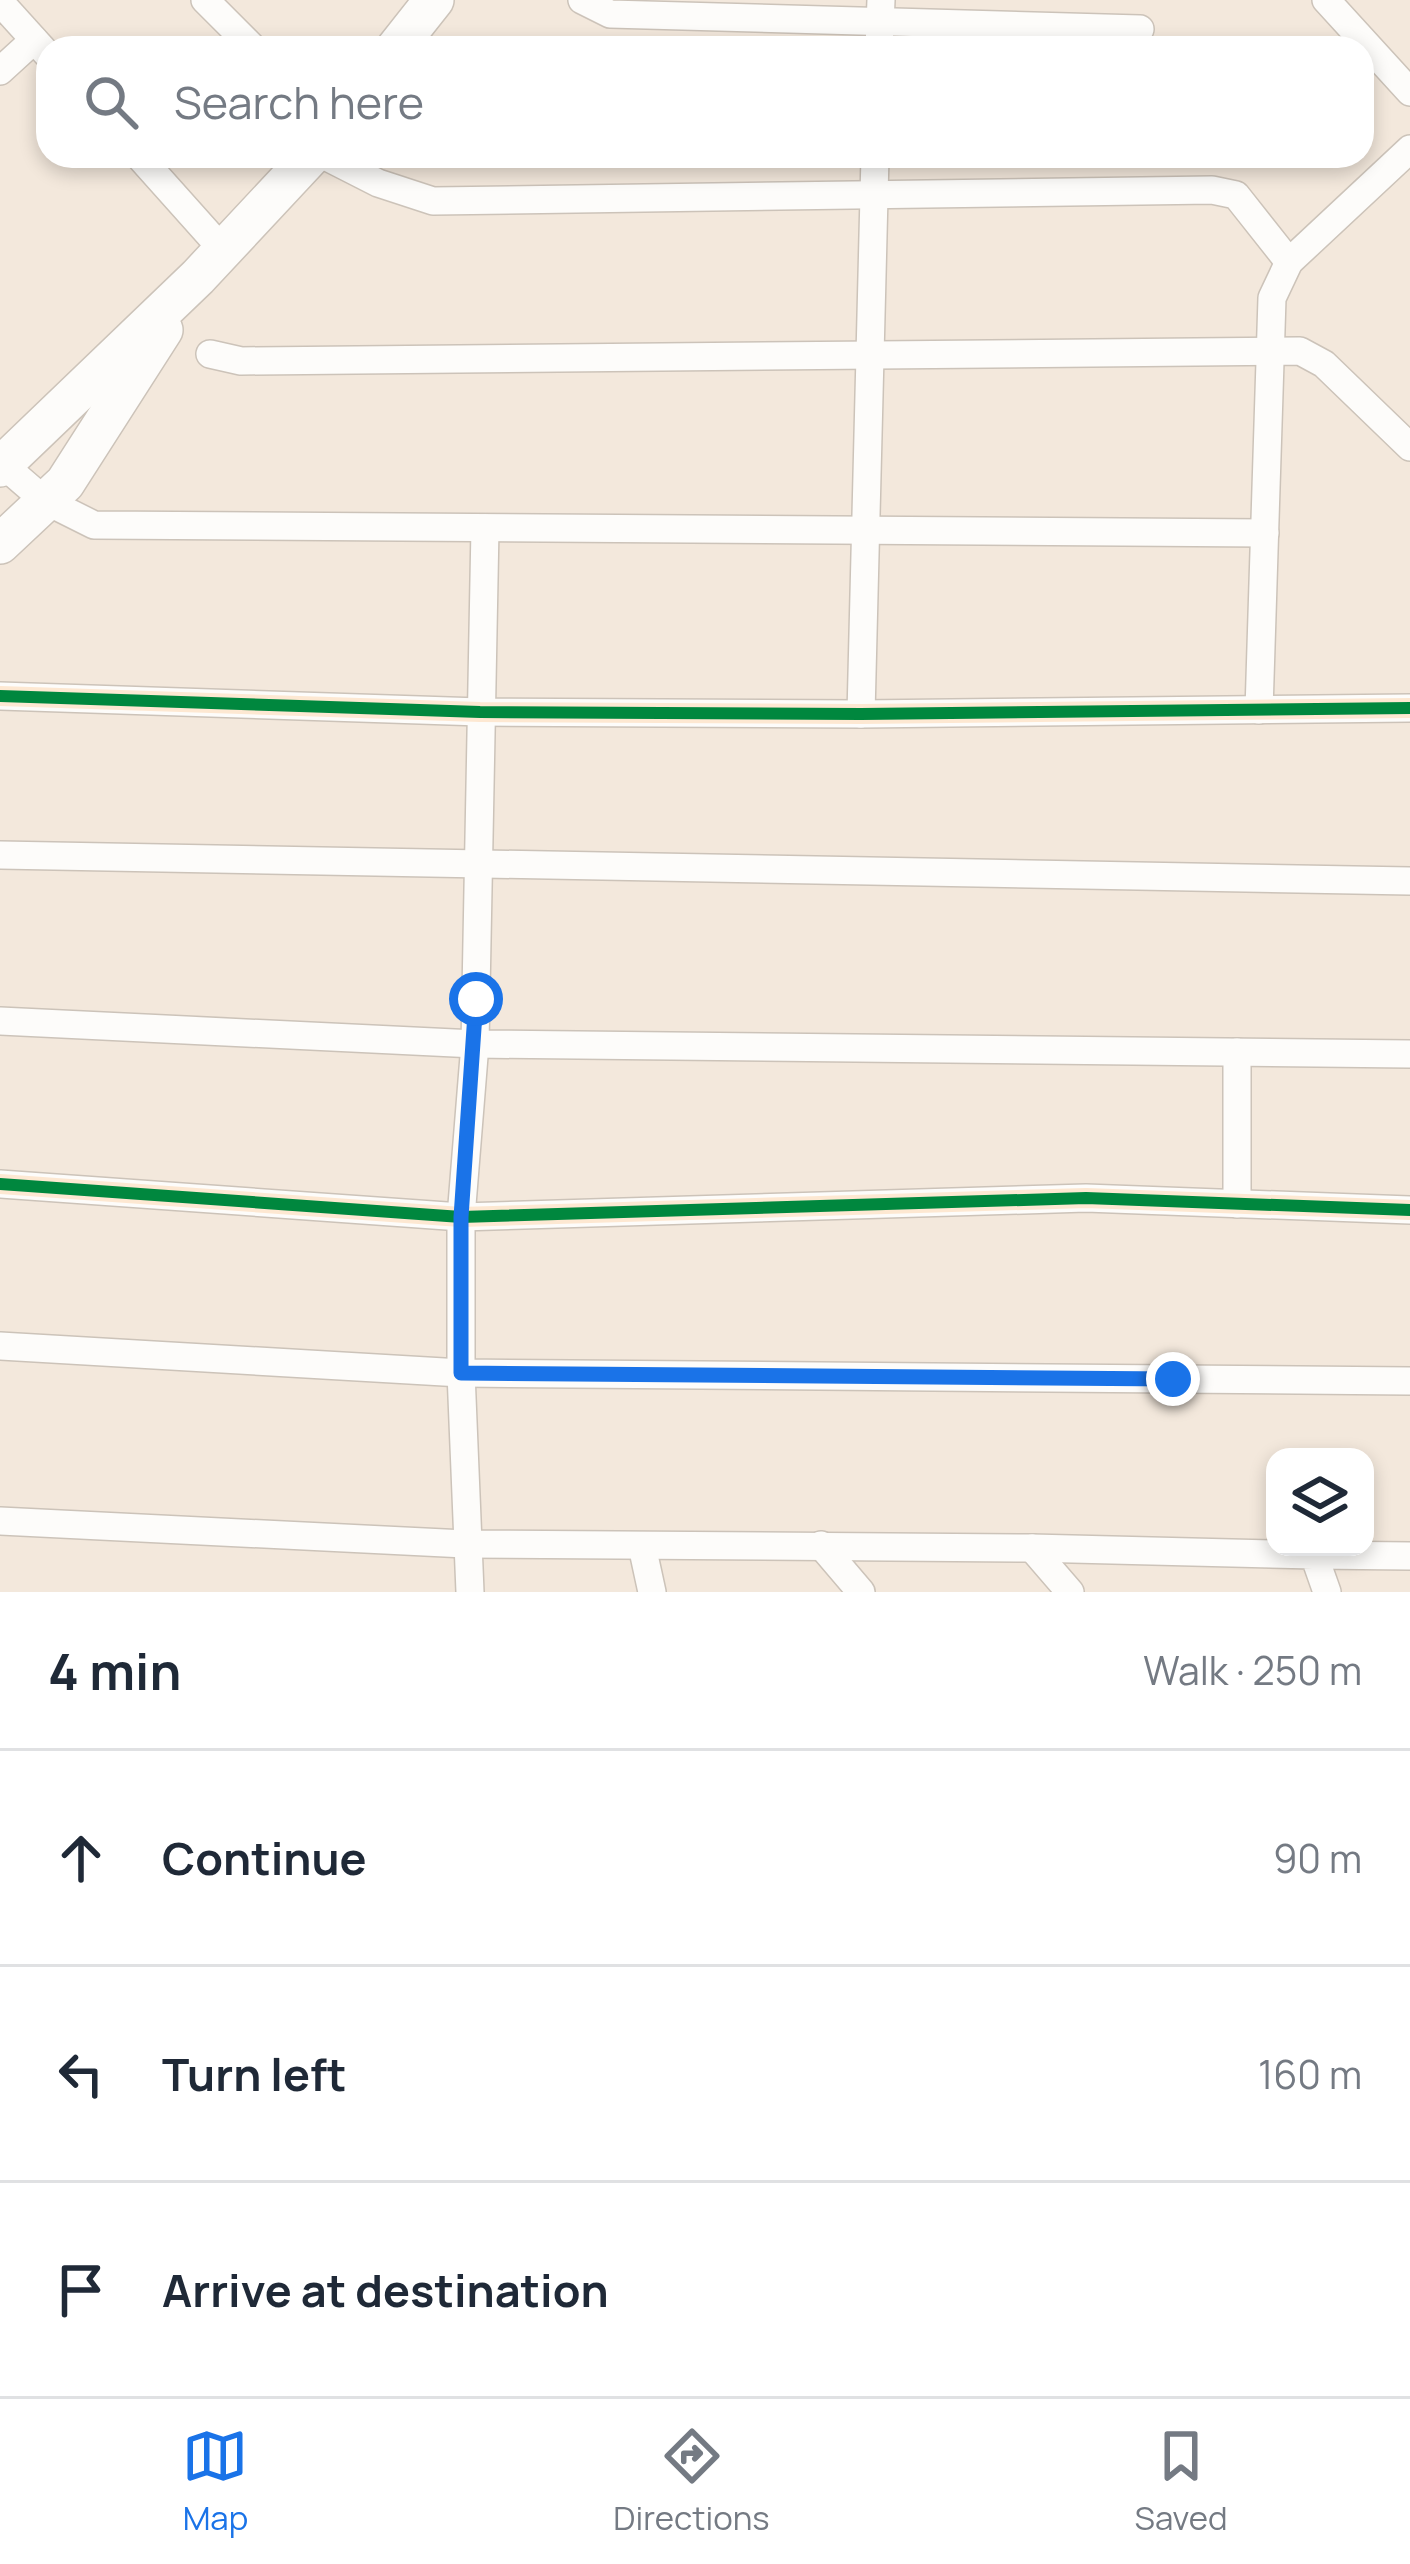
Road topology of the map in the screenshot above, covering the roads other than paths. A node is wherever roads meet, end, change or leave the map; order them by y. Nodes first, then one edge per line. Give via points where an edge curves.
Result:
1 (205, 0) edge
2 (434, 0) edge
3 (582, 0) edge
4 (1326, 0) edge
5 (0, 2) edge
6 (880, 23) edge
7 (1140, 29) dead end
8 (241, 36) edge
9 (406, 36) edge
10 (1359, 36) edge
11 (36, 42) edge
12 (36, 50) edge
13 (1374, 53) edge
14 (0, 71) edge
15 (1410, 92) edge
16 (1410, 149) edge
17 (147, 168) edge
18 (300, 168) edge
19 (349, 168) edge
20 (875, 168) edge
21 (874, 195) junction
22 (1288, 262) junction
23 (210, 263) junction
24 (1271, 352) junction
25 (210, 354) dead end
26 (869, 358) junction
27 (1410, 447) edge
28 (1, 465) edge
29 (44, 500) junction
30 (485, 528) junction
31 (865, 531) junction
32 (1265, 533) junction
33 (0, 544) edge
34 (0, 696) edge
35 (1410, 708) edge
36 (1259, 710) junction
37 (480, 712) junction
38 (861, 714) junction
39 (0, 855) edge
40 (477, 866) junction
41 (1410, 881) edge
42 (0, 1021) edge
43 (475, 1044) junction
44 (1238, 1052) junction
45 (1410, 1054) edge
46 (0, 1184) edge
47 (1237, 1204) junction
48 (1410, 1210) edge
49 (461, 1217) junction
50 (0, 1346) edge
51 (461, 1373) junction
52 (1410, 1381) edge
53 (0, 1521) edge
54 (465, 1544) junction
55 (821, 1545) junction
56 (642, 1546) junction
57 (1032, 1548) junction
58 (1266, 1554) edge
59 (1314, 1556) edge
60 (1374, 1556) edge
61 (1410, 1556) edge
62 (470, 1592) edge
63 (652, 1592) edge
64 (862, 1592) edge
65 (1070, 1592) edge
66 (1327, 1592) edge

1 - 8 street
2 - 9 main road
3 - 6 street via 610,14
4 - 10 street
5 - 11 street
6 - 7 street
12 - 14 street
13 - 15 street
16 - 22 street
17 - 23 street
18 - 23 main road
19 - 21 street via 433,201
20 - 21 street
21 - 22 street via 1212,190 1236,195
21 - 26 street
22 - 24 street via 1272,298
23 - 28 main road
23 - 29 main road via 65,483
24 - 26 street
24 - 27 street via 1300,351 1324,364
24 - 32 street
25 - 26 street via 241,362
26 - 31 street
28 - 29 street
29 - 30 street via 94,525
29 - 33 main road
30 - 31 street
30 - 37 street
31 - 32 street
31 - 38 street
32 - 36 street
34 - 37 street
35 - 36 street
36 - 38 street
37 - 38 street
37 - 40 street
39 - 40 street
40 - 41 street
40 - 43 street
42 - 43 street
43 - 44 street
43 - 49 street
44 - 45 street
44 - 47 street
46 - 49 street
47 - 48 street
47 - 49 street via 1086,1198
49 - 51 street
50 - 51 street
51 - 52 street
51 - 54 street
53 - 54 street
54 - 56 street
54 - 62 street
55 - 56 street
55 - 57 street
55 - 64 street
56 - 63 street
57 - 58 street
57 - 65 street
59 - 66 street
60 - 61 street

